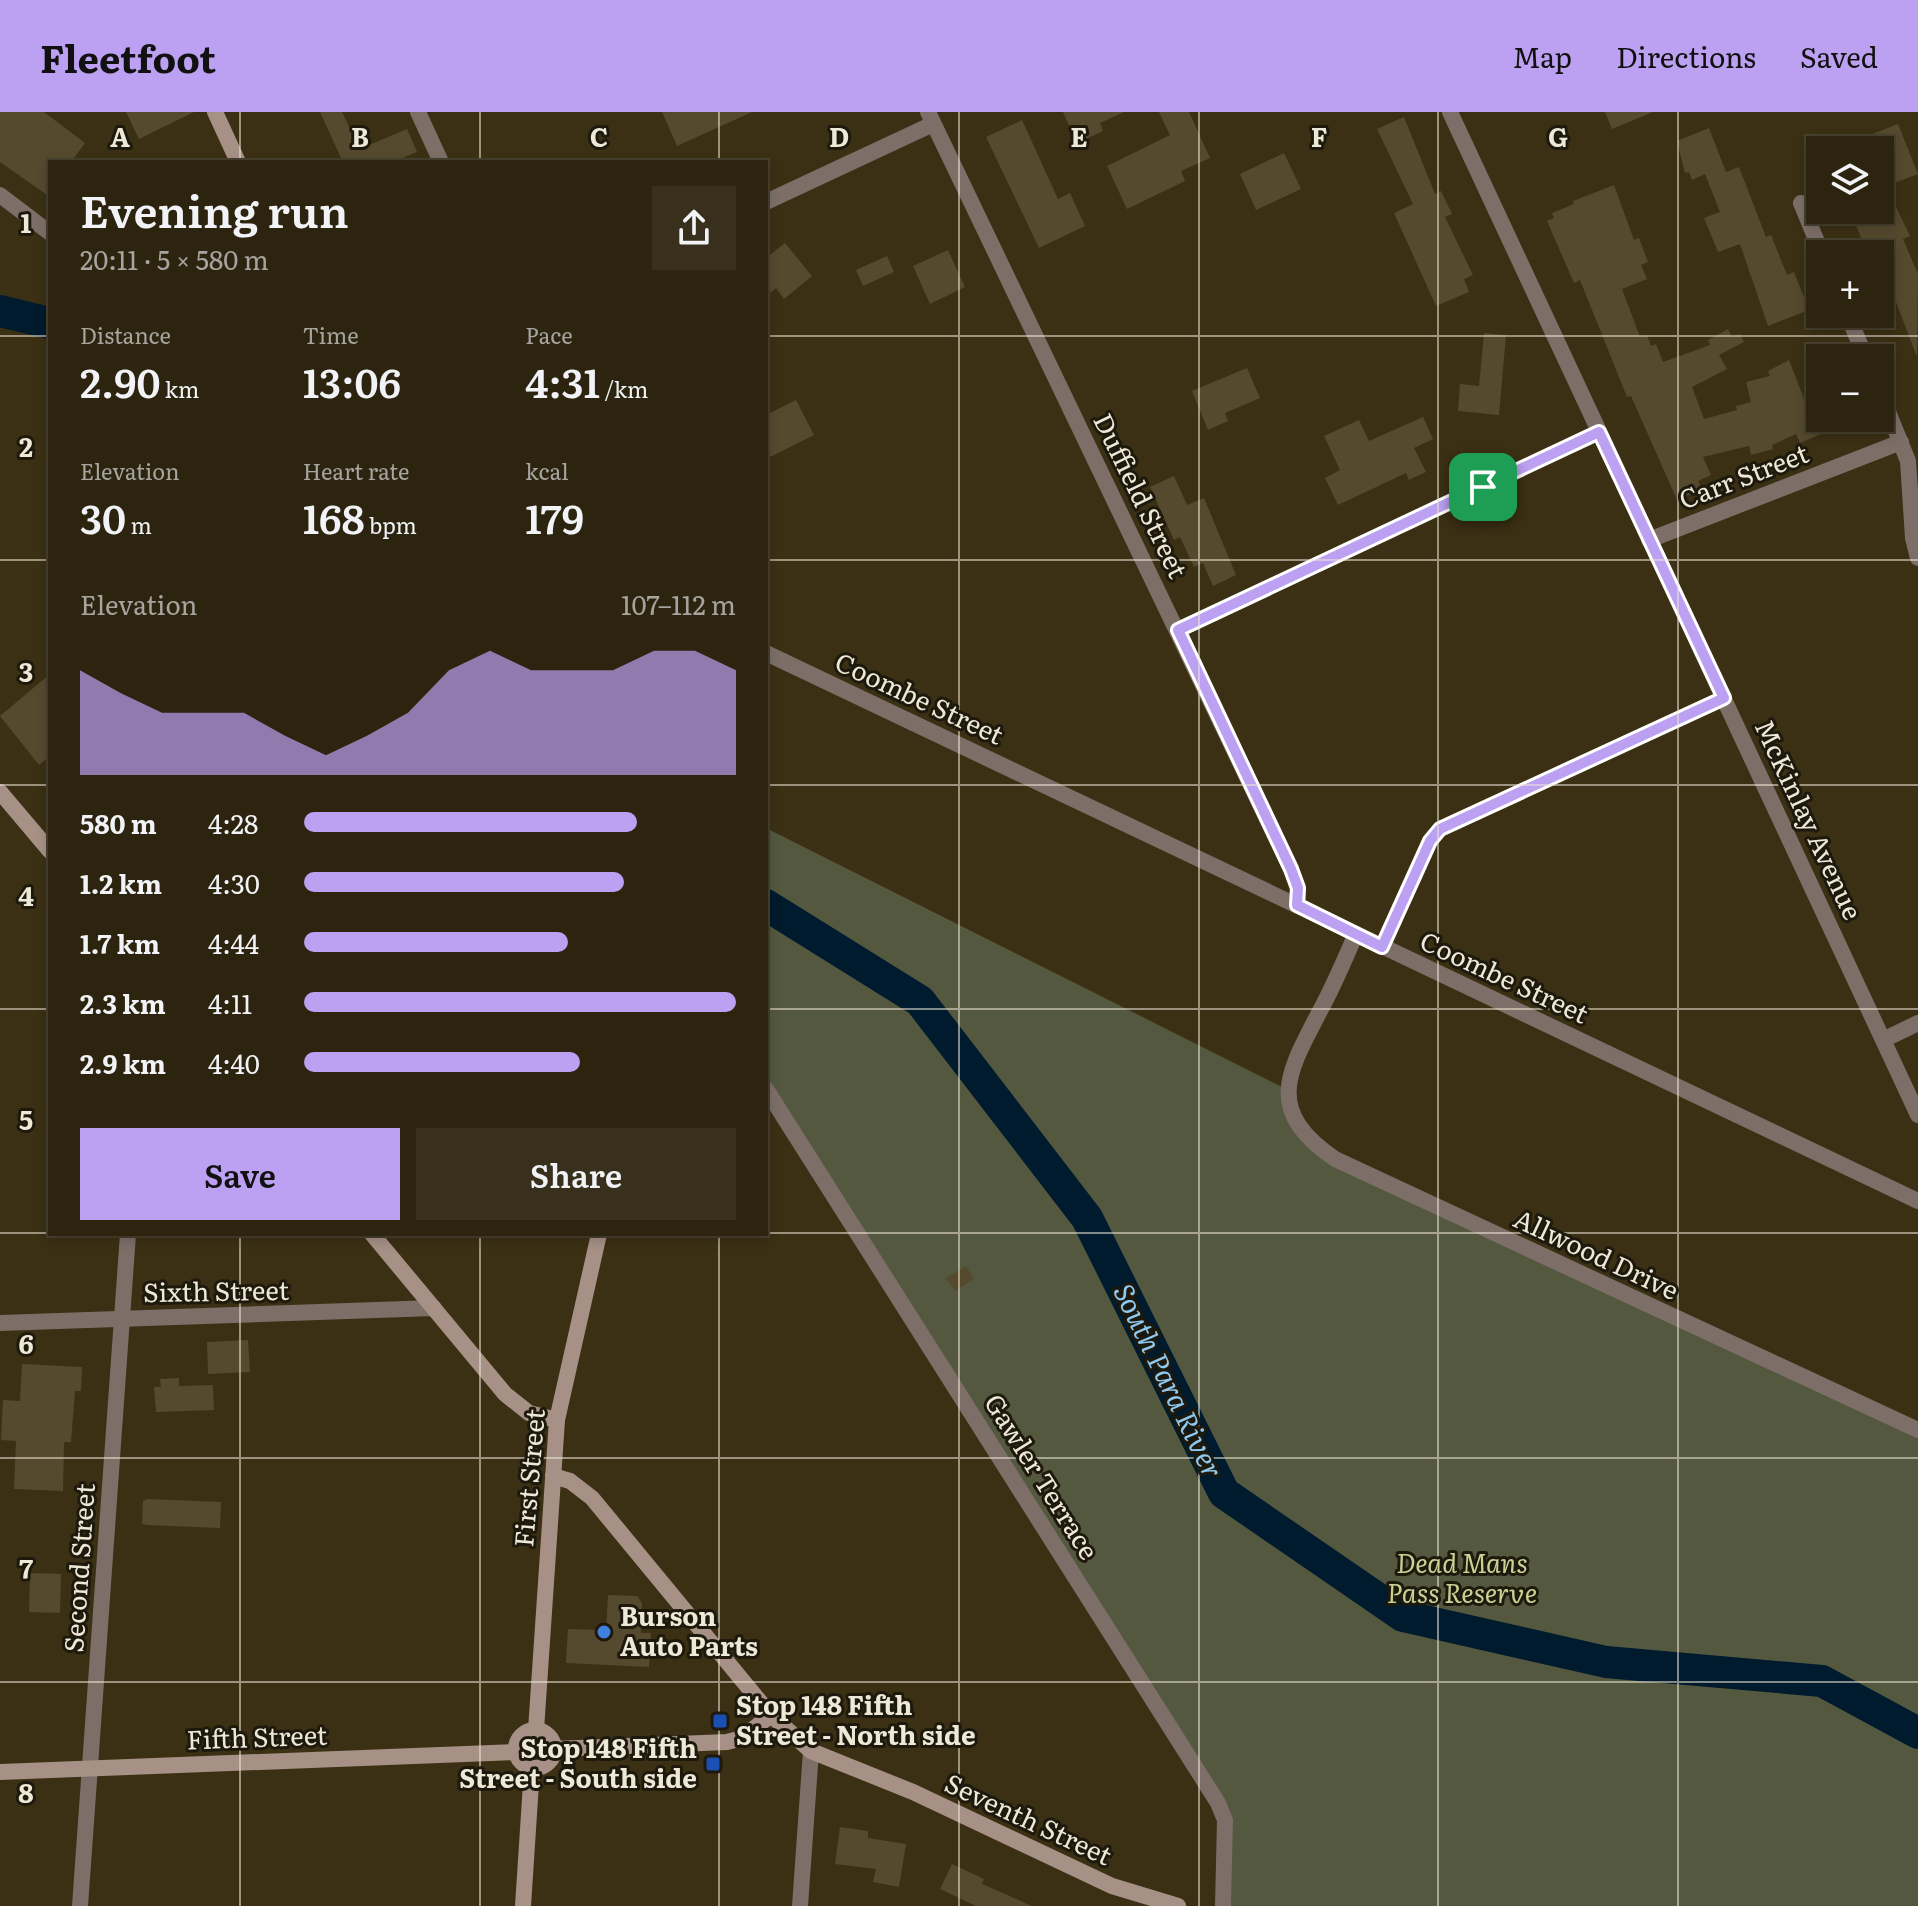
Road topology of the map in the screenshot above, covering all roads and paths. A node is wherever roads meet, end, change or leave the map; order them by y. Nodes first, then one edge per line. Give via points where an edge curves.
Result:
1 (215, 112) edge
2 (418, 112) edge
3 (1450, 112) edge
4 (930, 118) edge
5 (237, 160) edge
6 (440, 160) edge
7 (0, 195) edge
8 (768, 201) edge
9 (1801, 203) dead end
10 (48, 231) edge
11 (1816, 240) edge
12 (1894, 425) edge
13 (1599, 432) junction
14 (1901, 442) junction
15 (1649, 540) junction
16 (1918, 558) edge
17 (1178, 630) junction
18 (768, 654) edge
19 (1724, 698) junction
20 (0, 792) edge
21 (48, 849) edge
22 (1297, 905) junction
23 (1356, 934) junction
24 (1382, 947) junction
25 (1918, 1023) edge
26 (1885, 1039) junction
27 (768, 1092) edge
28 (1918, 1115) edge
29 (1918, 1201) edge
30 (128, 1236) edge
31 (374, 1236) edge
32 (599, 1236) edge
33 (434, 1308) junction
34 (122, 1318) junction
35 (0, 1323) edge
36 (557, 1420) junction
37 (1918, 1430) edge
38 (553, 1476) junction
39 (771, 1715) junction
40 (536, 1730) junction
41 (554, 1749) junction
42 (811, 1751) junction
43 (516, 1752) junction
44 (532, 1768) junction
45 (90, 1769) junction
46 (0, 1772) edge
47 (80, 1906) edge
48 (523, 1906) edge
49 (800, 1906) edge
50 (1178, 1906) edge
51 (1223, 1906) edge

1 - 5 street
2 - 6 street
3 - 13 street, McKinlay Avenue
4 - 8 street
4 - 17 street, Duffield Street
7 - 10 street
9 - 11 street
12 - 14 street
13 - 15 street, McKinlay Avenue
13 - 17 street
14 - 15 street, Carr Street
14 - 16 street via 1911,479
15 - 19 street, McKinlay Avenue
17 - 22 street, Duffield Street via 1291,869
18 - 22 street, Coombe Street
19 - 24 street via 1440,829
19 - 26 street, McKinlay Avenue
20 - 21 street
22 - 23 street, Coombe Street
23 - 24 street, Coombe Street
23 - 37 street, Allwood Drive via 1286,1089 1294,1120 1316,1145 1335,1159
24 - 29 street, Coombe Street
25 - 26 street
26 - 28 street, McKinlay Avenue
27 - 51 street, Gawler Terrace via 1218,1803 1225,1820
30 - 34 street, Second Street
31 - 33 street
32 - 36 street, First Street
33 - 34 street, Sixth Street
33 - 36 street via 505,1394 529,1413
34 - 35 street, Sixth Street
34 - 45 street, Second Street
36 - 38 street, First Street
38 - 39 street, Seventh Street via 592,1498
38 - 40 street, First Street
39 - 41 street via 742,1738 727,1742
39 - 42 street, Seventh Street
40 - 41 street via 550,1738
40 - 43 street via 520,1737
41 - 44 street via 545,1766
42 - 49 street
42 - 50 street, Seventh Street via 913,1792 1112,1886
43 - 44 street
43 - 45 street, Fifth Street
44 - 48 street
45 - 46 street, Fifth Street
45 - 47 street, Second Street

